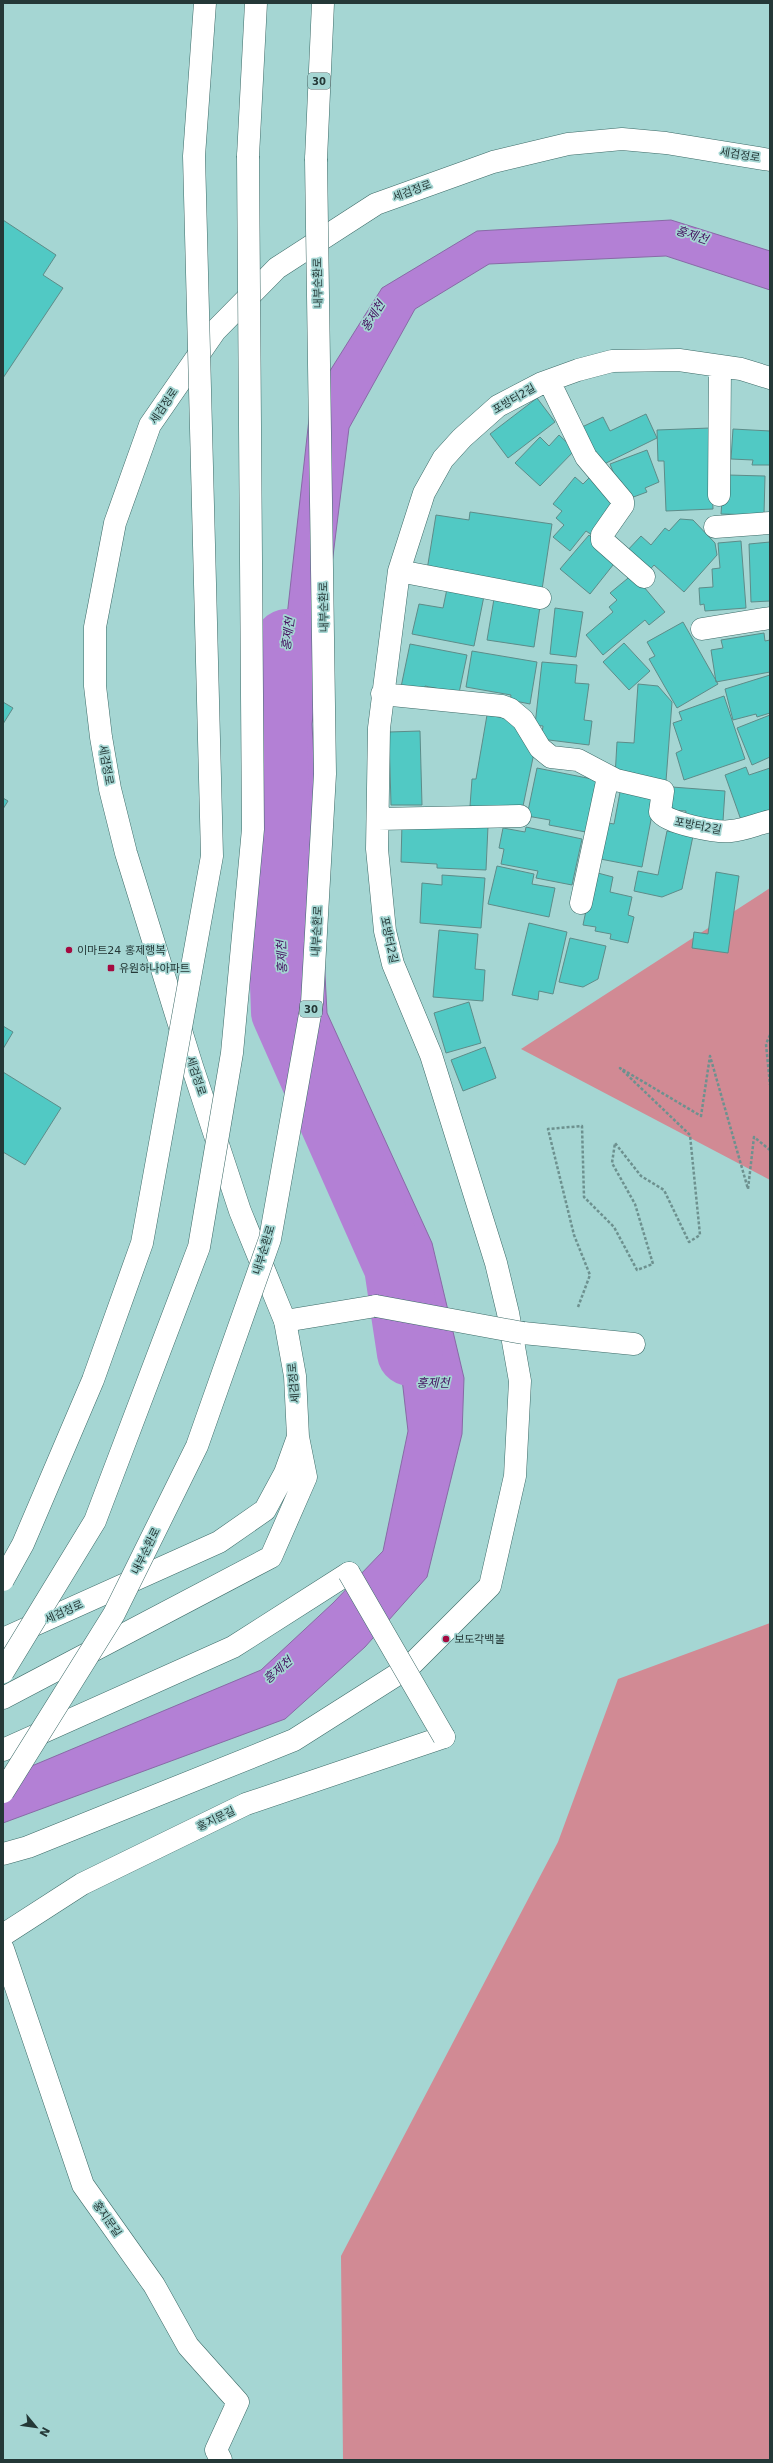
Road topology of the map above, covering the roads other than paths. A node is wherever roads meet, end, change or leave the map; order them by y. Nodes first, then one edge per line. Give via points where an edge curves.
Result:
1 (205, 3) edge
2 (256, 3) edge
3 (323, 3) edge
4 (770, 160) edge
5 (720, 366) junction
6 (770, 378) edge
7 (549, 381) junction
8 (719, 495) dead end
9 (770, 523) edge
10 (715, 527) dead end
11 (399, 570) junction
12 (644, 577) dead end
13 (540, 598) dead end
14 (770, 618) edge
15 (702, 629) dead end
16 (382, 694) junction
17 (608, 777) junction
18 (520, 816) dead end
19 (378, 819) junction
20 (770, 821) edge
21 (581, 903) dead end
22 (285, 1321) junction
23 (634, 1344) dead end
24 (298, 1437) junction
25 (3, 1580) edge
26 (3, 1639) edge
27 (3, 1672) edge
28 (3, 1698) edge
29 (3, 1750) edge
30 (3, 1792) edge
31 (3, 1854) edge
32 (3, 1935) edge
33 (3, 1950) edge
34 (221, 2460) edge

1 - 25 main road, bridge via 194,156 212,856 142,1243 93,1380 23,1544
2 - 27 main road, bridge via 248,156 253,829 232,1053 199,1247 95,1521
3 - 30 main road, 내부순환로 / 30, bridge via 316,159 326,774 312,1003 270,1239 197,1446 114,1614
4 - 22 main road, 세검정로 via 666,143 622,139 568,144 493,162 376,204 277,268 215,331 150,425 115,523 95,627 95,686 101,738 110,789 126,852 192,1066 240,1211
5 - 6 main road, 포방터2길
5 - 7 main road, 포방터2길 via 679,360 612,361
5 - 8 main road
7 - 11 main road, 포방터2길 via 498,406 443,459 424,493
7 - 12 main road via 586,457 623,501 623,505 602,535 602,540
9 - 10 main road
11 - 13 main road
11 - 16 main road, 포방터2길
14 - 15 main road
16 - 17 main road, 포방터2길 via 502,706 523,720 540,748 548,756 578,760
16 - 19 main road, 포방터2길
17 - 20 main road, 포방터2길 via 663,791 660,812 668,819 722,831
17 - 21 main road
18 - 19 main road
19 - 31 main road, 포방터2길 via 377,849 385,931 393,964 431,1055 496,1263 520,1381 515,1476 490,1586 408,1667 294,1740 28,1847
22 - 23 main road, bridge via 376,1306 523,1333
22 - 24 main road, 세검정로 via 295,1376
24 - 26 main road, 세검정로 via 285,1473 265,1510 219,1542
24 - 28 main road via 306,1477 271,1557
29 - 32 main road, 홍지문길, bridge via 233,1647 349,1573 444,1737 246,1804 82,1884
33 - 34 main road, 홍지문길 via 84,2186 154,2285 188,2346 238,2402 216,2450

